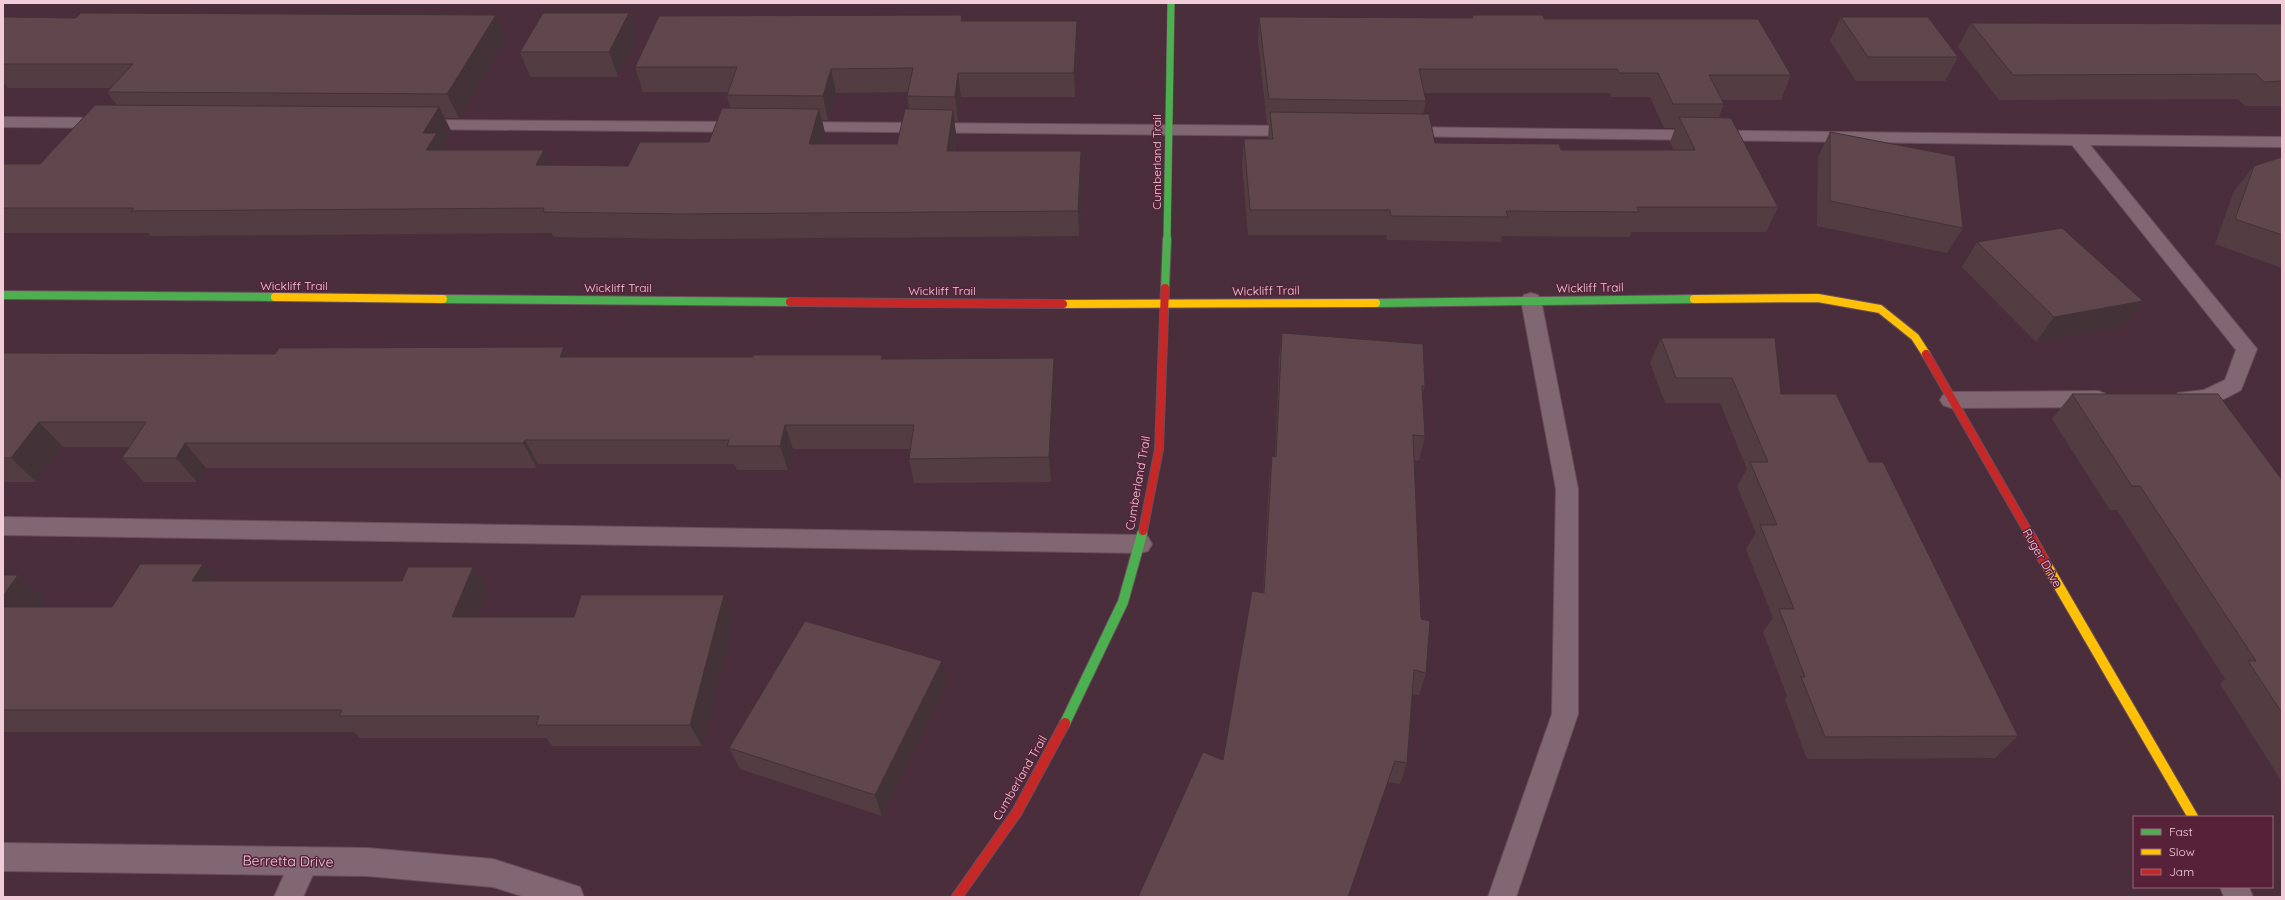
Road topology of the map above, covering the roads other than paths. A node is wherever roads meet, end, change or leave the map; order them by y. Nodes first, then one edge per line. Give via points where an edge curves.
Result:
1 (1171, 3) edge
2 (3, 122) edge
3 (123, 123) edge
4 (402, 124) edge
5 (1169, 129) junction
6 (1312, 131) edge
7 (1384, 132) edge
8 (2078, 141) junction
9 (2282, 142) edge
10 (3, 295) edge
11 (1531, 300) junction
12 (1164, 305) junction
13 (1880, 309) joint
14 (2167, 398) edge
15 (2119, 399) edge
16 (1951, 400) junction
17 (3, 526) edge
18 (1140, 544) junction
19 (2192, 816) edge
20 (3, 857) edge
21 (305, 861) junction
22 (2234, 888) edge
23 (288, 897) edge
24 (570, 897) edge
25 (957, 897) edge
26 (1502, 897) edge
27 (2239, 897) edge

1 - 5 street, Cumberland Trail
2 - 3 street
4 - 5 street
5 - 6 street
5 - 12 street, Cumberland Trail
7 - 8 street
8 - 9 street
8 - 14 street via 2247,349 2234,385 2207,398
10 - 12 street, Wickliff Trail
11 - 12 street, Wickliff Trail
11 - 13 street, Wickliff Trail via 1818,298
11 - 26 street via 1567,489 1565,714
12 - 18 street, Cumberland Trail via 1159,449
13 - 16 street, Ruger Drive via 1915,337
15 - 16 street
16 - 19 street, Ruger Drive
17 - 18 street
18 - 25 street, Cumberland Trail via 1123,602 1056,742 1017,812
20 - 21 street, Berretta Drive
21 - 23 street
21 - 24 street, Berretta Drive via 367,862 493,873
22 - 27 street

